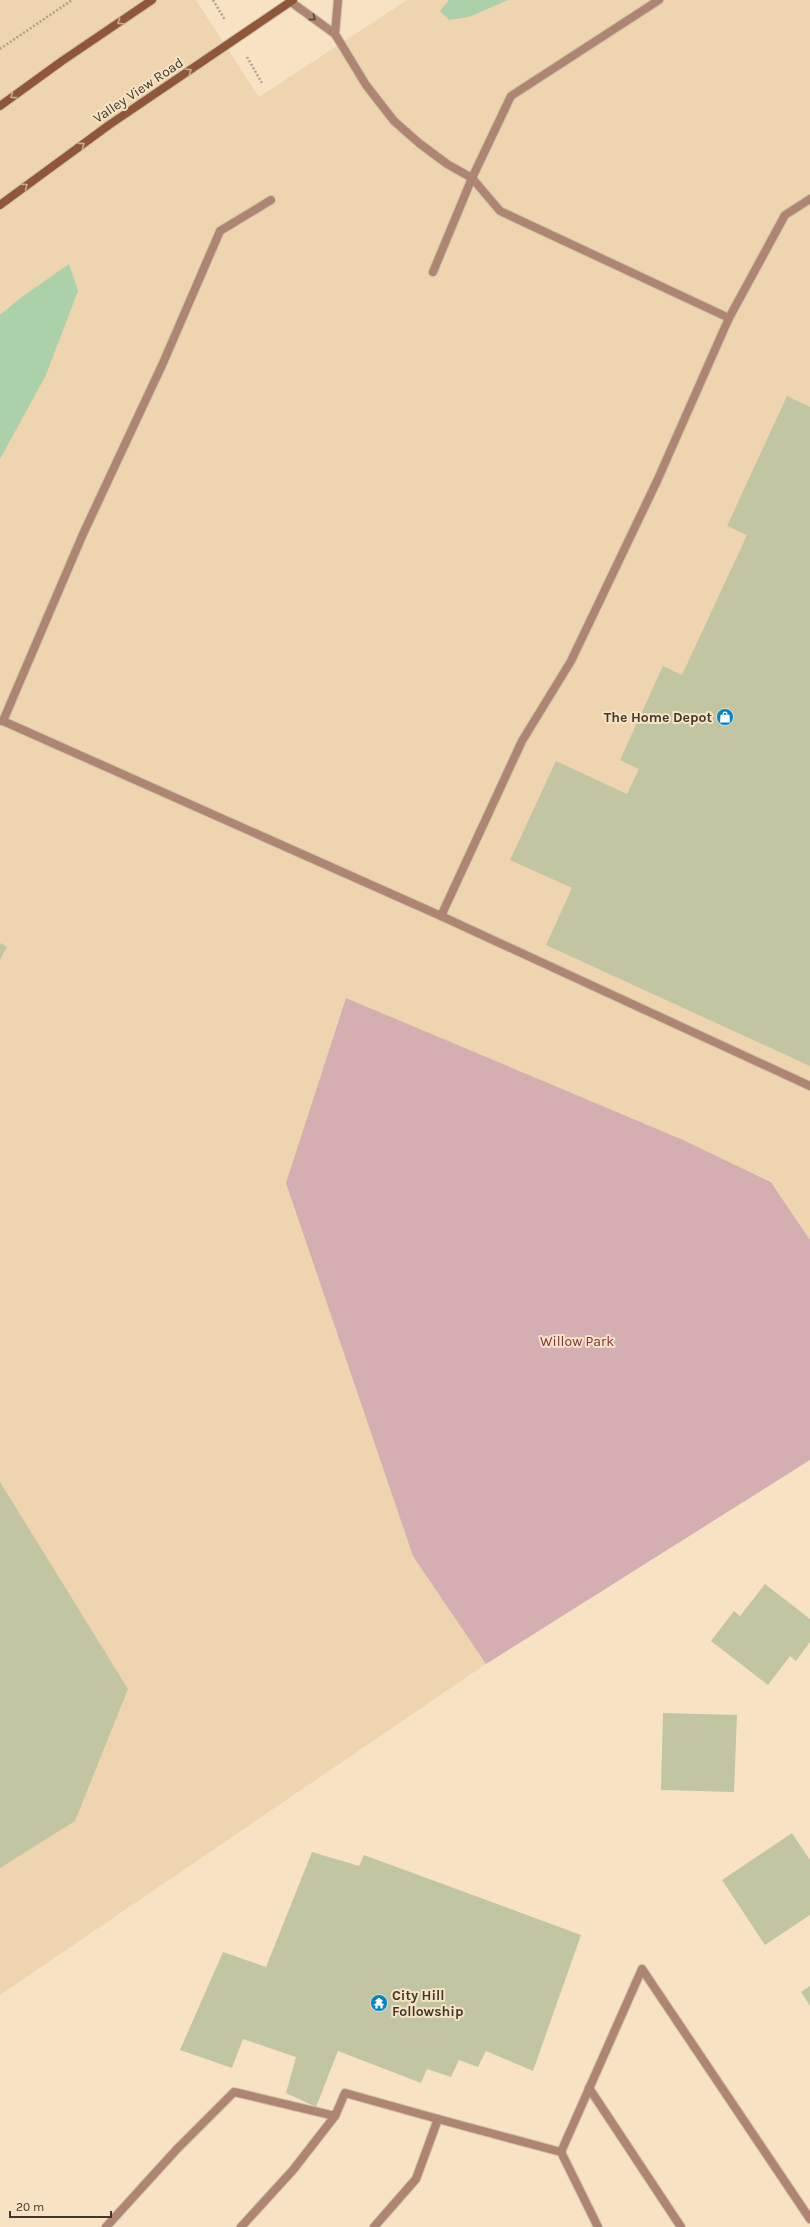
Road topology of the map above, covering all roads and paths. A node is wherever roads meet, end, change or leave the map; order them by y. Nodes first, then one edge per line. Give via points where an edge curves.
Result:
1 (72, 0) edge
2 (152, 0) edge
3 (338, 0) edge
4 (659, 0) edge
5 (291, 1) edge
6 (335, 34) junction
7 (0, 49) edge
8 (0, 106) edge
9 (472, 178) junction
10 (810, 199) edge
11 (271, 200) dead end
12 (0, 205) edge
13 (433, 272) dead end
14 (729, 318) junction
15 (2, 721) edge
16 (441, 916) junction
17 (810, 1086) edge
18 (589, 2088) junction
19 (335, 2116) junction
20 (438, 2119) junction
21 (561, 2152) junction
22 (810, 2219) edge
23 (106, 2227) edge
24 (241, 2227) edge
25 (374, 2227) edge
26 (598, 2227) edge
27 (680, 2227) edge

1 - 7 path
2 -> 8 main road
3 - 6 lane
4 - 9 lane via 511,96
5 -> 6 lane
12 -> 5 main road, Valley View Road via 109,125
6 - 9 lane via 366,85 394,121 441,159
9 - 13 lane
9 - 14 lane via 500,211
10 - 14 lane via 786,214
11 - 15 lane via 220,231 166,357 82,534
14 - 16 lane via 657,481 571,661 522,741
15 - 16 lane
16 - 17 lane
18 - 21 lane
18 - 22 lane via 642,1969
18 - 27 lane
19 - 20 lane via 345,2093
19 - 23 lane via 234,2092 177,2149
19 - 24 lane via 293,2170
20 - 21 lane
20 - 25 lane via 416,2180
21 - 26 lane

